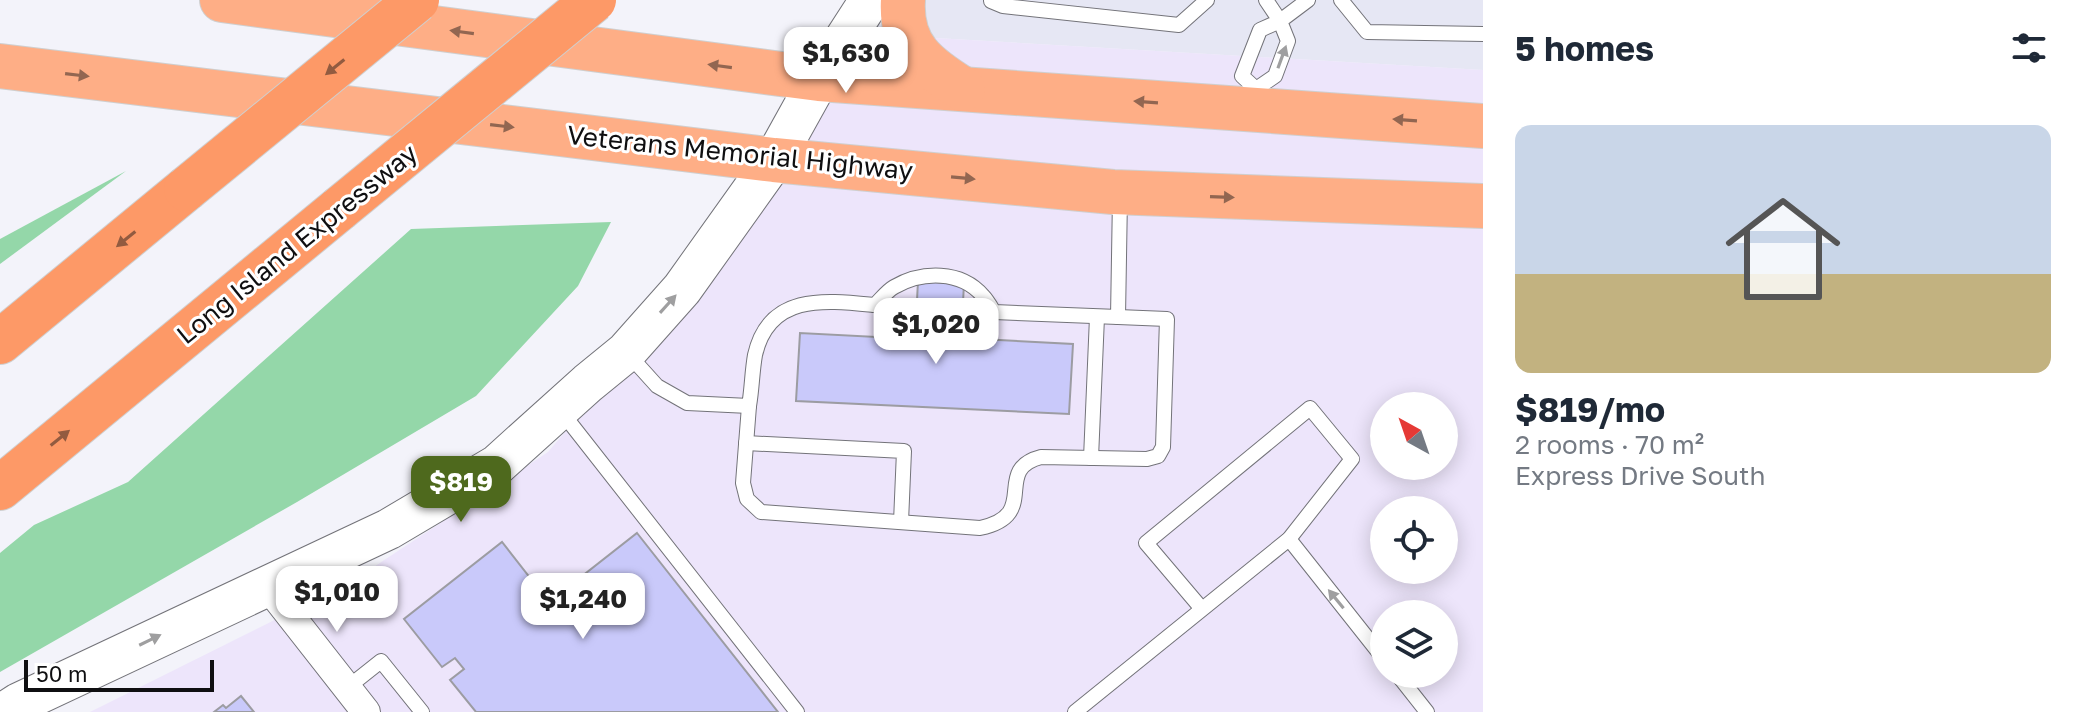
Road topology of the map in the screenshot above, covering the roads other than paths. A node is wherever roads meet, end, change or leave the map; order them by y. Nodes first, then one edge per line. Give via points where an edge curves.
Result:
1 (222, 0) edge
2 (417, 0) edge
3 (594, 0) edge
4 (870, 0) edge
5 (903, 0) edge
6 (992, 0) edge
7 (1207, 0) edge
8 (1266, 0) edge
9 (1308, 0) edge
10 (1341, 0) edge
11 (1280, 21) junction
12 (1483, 34) edge
13 (0, 66) edge
14 (819, 79) junction
15 (963, 89) junction
16 (1255, 99) junction
17 (1483, 126) edge
18 (774, 160) junction
19 (1120, 193) junction
20 (1483, 206) edge
21 (875, 305) junction
22 (917, 307) dead end
23 (962, 310) dead end
24 (994, 312) junction
25 (1097, 317) junction
26 (1118, 317) junction
27 (0, 342) edge
28 (626, 352) junction
29 (749, 406) junction
30 (559, 409) junction
31 (746, 443) junction
32 (1091, 458) junction
33 (0, 488) edge
34 (901, 522) junction
35 (1289, 539) junction
36 (268, 587) junction
37 (1202, 609) junction
38 (1370, 641) edge
39 (347, 688) junction
40 (1408, 688) edge
41 (19, 709) edge
42 (366, 712) edge
43 (422, 712) edge
44 (797, 712) edge
45 (1075, 712) edge
46 (1427, 712) edge

14 -> 1 highway
2 -> 27 highway, bridge
33 -> 3 highway, Long Island Expressway, bridge
4 - 14 main road
5 - 15 highway via 904,26 912,46 927,65
6 - 7 lane via 1003,6 1179,25
8 - 11 lane
9 - 11 lane
10 - 12 lane via 1367,32
16 -> 11 lane via 1275,76 1288,41
11 - 16 lane via 1260,30 1242,76
13 -> 18 highway, Veterans Memorial Highway
14 - 15 highway
14 - 18 main road
16 -> 15 highway
17 -> 16 highway
18 -> 19 highway, Veterans Memorial Highway
28 -> 18 main road via 682,289
19 -> 20 highway, Veterans Memorial Highway
19 - 26 lane
21 - 22 lane
21 - 24 lane via 891,288 942,275 966,281
21 - 29 lane via 801,303 779,315 762,334
23 - 24 lane
24 - 25 lane
25 - 26 lane
25 - 32 lane
26 - 32 lane via 1167,319 1163,447 1158,456 1147,459
28 - 29 lane via 657,386 687,403
28 - 30 main road
29 - 31 lane
30 - 36 main road via 497,465 389,529
30 - 44 lane
31 - 34 lane via 743,483 747,499 761,512
31 - 34 lane via 904,451
32 - 34 lane via 1030,460 1021,467 1007,517 995,525
35 - 37 lane
35 - 37 lane via 1352,459 1310,408 1146,543
38 -> 35 lane
36 - 39 street
41 -> 36 main road
37 - 45 lane
39 - 42 street
39 - 43 lane via 381,661
40 - 46 lane

